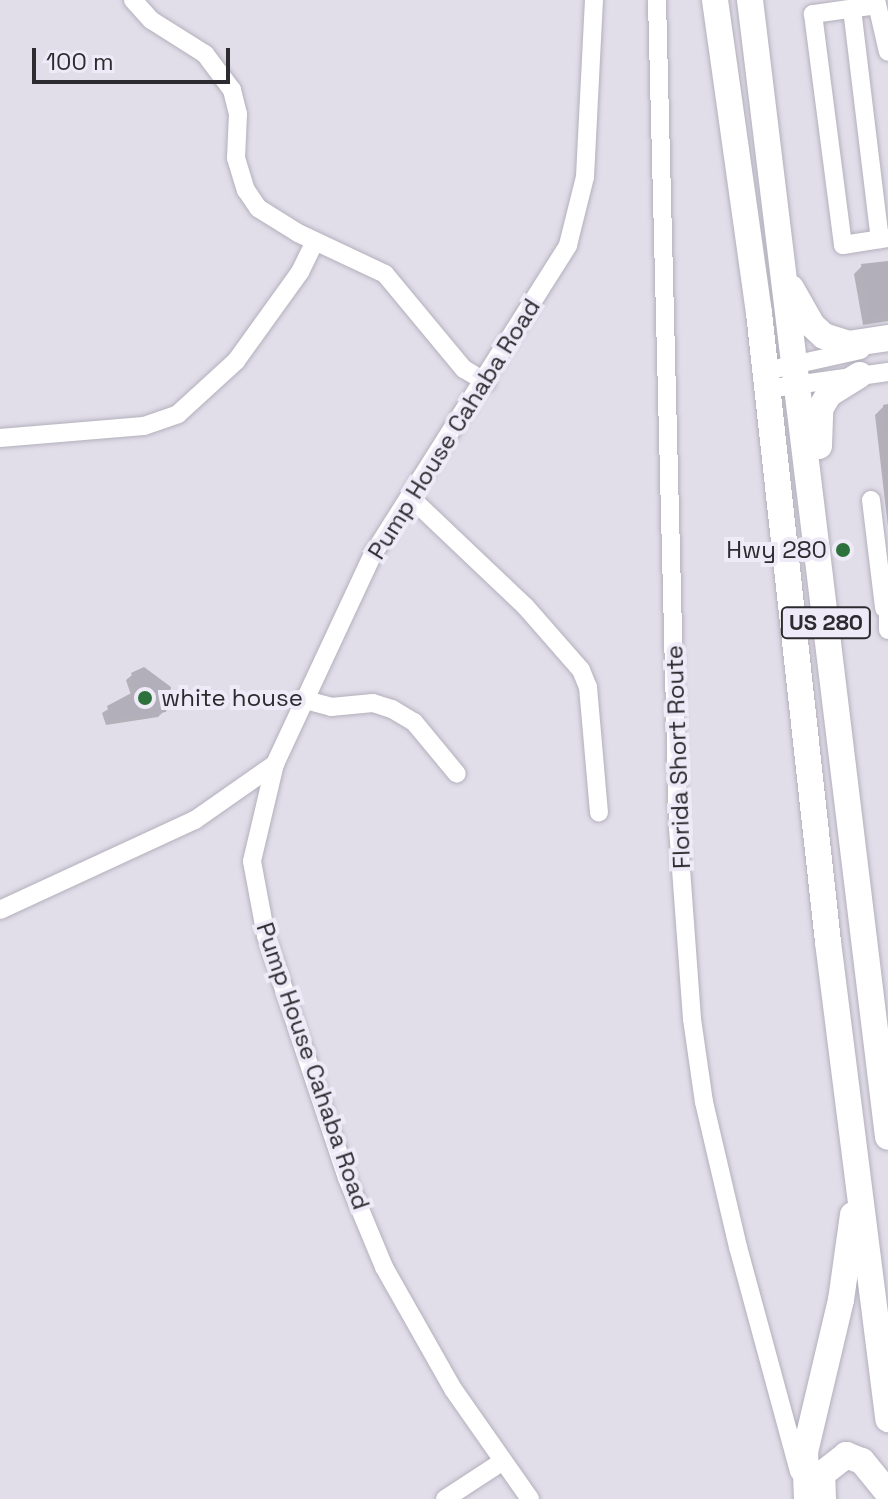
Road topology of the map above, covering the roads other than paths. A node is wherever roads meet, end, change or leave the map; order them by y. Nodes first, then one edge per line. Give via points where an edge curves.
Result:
1 (133, 0) edge
2 (594, 0) edge
3 (657, 0) edge
4 (715, 0) edge
5 (750, 0) edge
6 (765, 0) edge
7 (876, 3) edge
8 (852, 9) junction
9 (754, 42) junction
10 (888, 52) edge
11 (884, 239) edge
12 (315, 241) junction
13 (780, 264) junction
14 (888, 338) edge
15 (888, 346) edge
16 (888, 372) edge
17 (797, 374) junction
18 (859, 375) junction
19 (766, 380) junction
20 (486, 382) junction
21 (0, 438) edge
22 (410, 497) junction
23 (871, 500) dead end
24 (813, 515) junction
25 (886, 608) edge
26 (888, 630) edge
27 (302, 699) junction
28 (275, 764) junction
29 (457, 774) dead end
30 (599, 813) dead end
31 (0, 910) edge
32 (888, 1137) edge
33 (858, 1180) junction
34 (888, 1419) edge
35 (503, 1461) junction
36 (888, 1493) edge
37 (445, 1499) edge
38 (530, 1499) edge
39 (807, 1499) edge
40 (823, 1499) edge

1 - 12 street via 151,20 205,54 232,90 238,114 236,158 258,208
2 - 20 street, Pump House Cahaba Road via 590,128 578,210 568,245
3 - 39 street, Florida Short Route via 678,828 692,1019 704,1102 738,1247
4 - 19 highway, US 280
5 - 9 highway, US 280
6 - 9 highway
7 - 8 street
7 - 10 street
8 - 11 street
8 - 11 street via 813,14 843,245
9 - 13 highway, US 280
12 - 20 street via 385,274 464,369
12 - 21 street via 300,272 236,361 178,414 144,426
13 - 14 highway via 802,310 824,336 848,344
13 - 17 highway, US 280
15 - 17 street
16 - 18 street
17 - 18 street
17 - 19 street
17 - 24 highway, US 280
18 - 24 highway via 829,394 820,409 824,494
19 - 33 highway, US 280
20 - 22 street, Pump House Cahaba Road
22 - 27 street, Pump House Cahaba Road via 373,554
22 - 30 street via 525,606 581,670 588,687
23 - 25 street
24 - 32 highway, US 280
25 - 26 street
27 - 28 street, Pump House Cahaba Road
27 - 29 street via 331,707 373,703 392,709 414,722
28 - 31 street via 195,820
28 - 35 street, Pump House Cahaba Road via 252,861 266,936 347,1178 384,1267 438,1364
33 - 34 highway, US 280
33 - 39 highway via 841,1300 805,1452
35 - 37 street
35 - 38 street, Pump House Cahaba Road
36 - 40 highway via 862,1461 846,1455 822,1474

